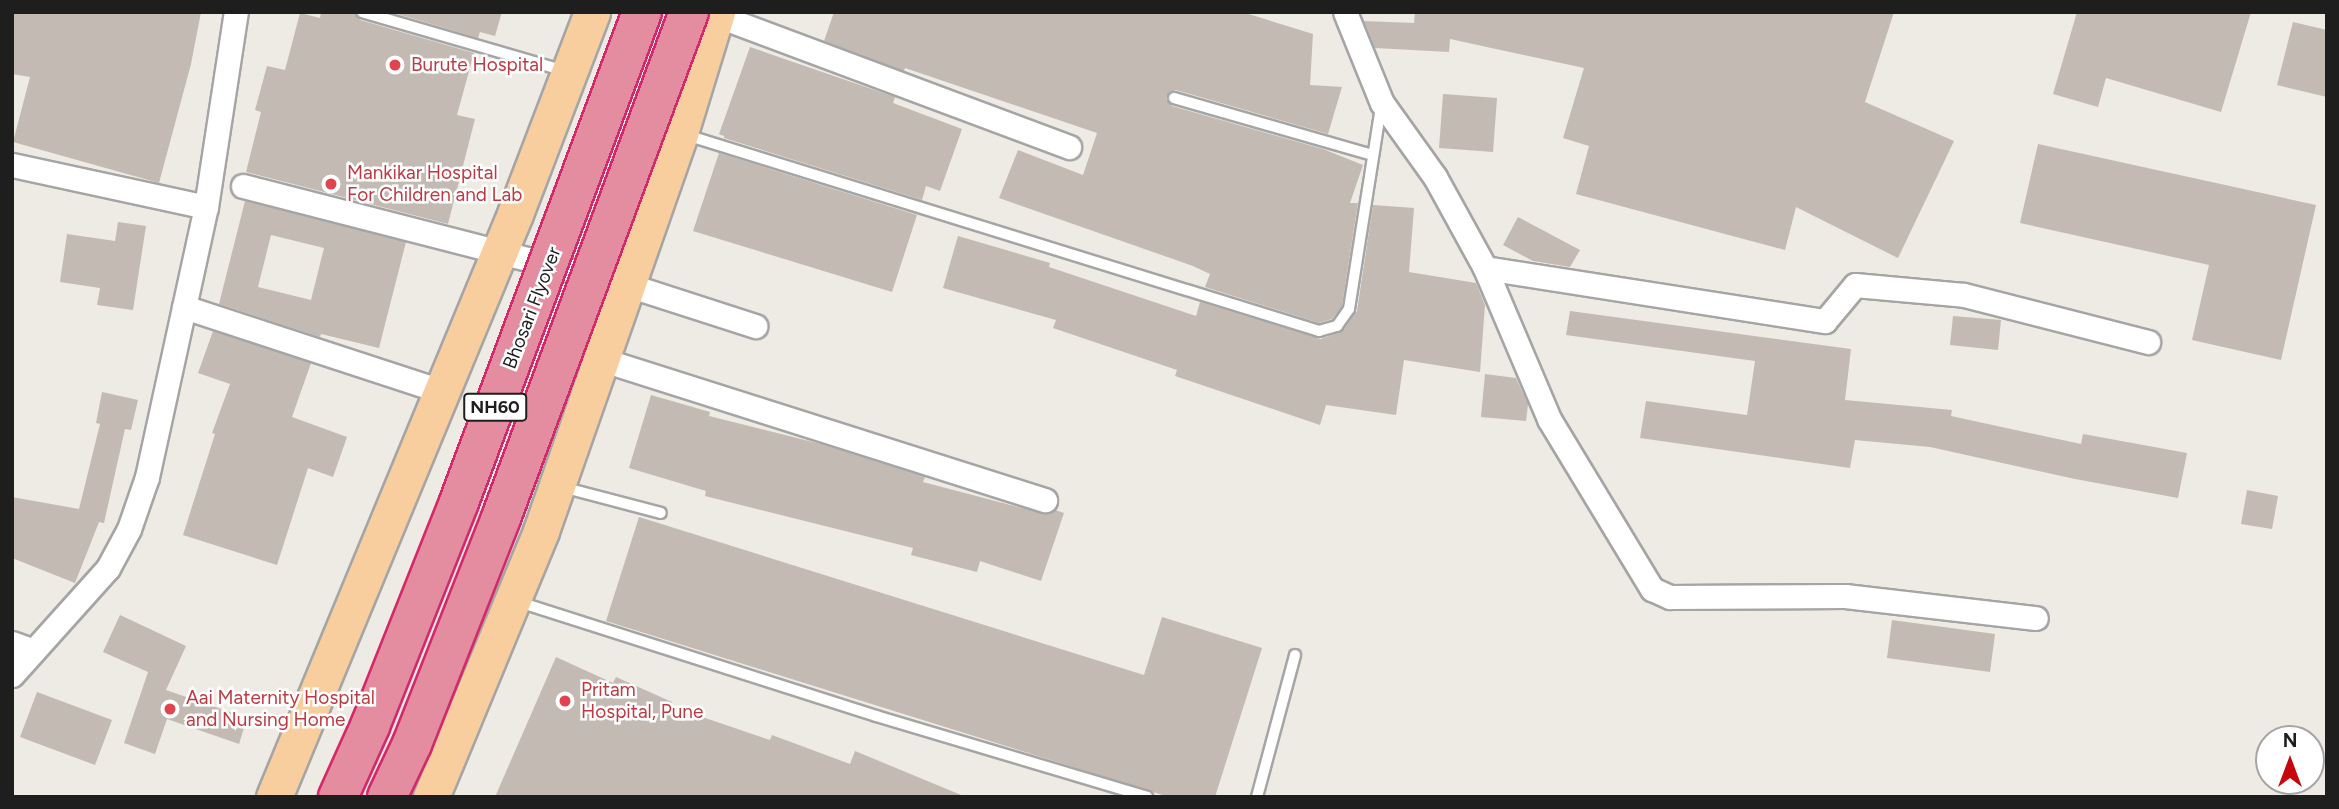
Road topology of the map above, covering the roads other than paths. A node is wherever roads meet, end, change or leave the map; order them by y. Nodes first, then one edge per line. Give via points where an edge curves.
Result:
1 (236, 12) edge
2 (362, 12) edge
3 (592, 12) edge
4 (642, 12) edge
5 (1345, 12) edge
6 (707, 13) edge
7 (569, 72) junction
8 (1174, 98) dead end
9 (1382, 103) junction
10 (680, 133) junction
11 (1069, 147) dead end
12 (1373, 155) junction
13 (12, 165) edge
14 (243, 186) dead end
15 (206, 207) junction
16 (497, 253) junction
17 (1485, 268) junction
18 (625, 284) junction
19 (184, 307) junction
20 (755, 326) dead end
21 (2148, 342) dead end
22 (600, 359) junction
23 (441, 391) junction
24 (556, 485) junction
25 (1045, 500) dead end
26 (661, 513) dead end
27 (513, 600) junction
28 (2036, 618) dead end
29 (23, 647) edge
30 (1295, 655) dead end
31 (12, 675) edge
32 (274, 797) edge
33 (338, 797) edge
34 (387, 797) edge
35 (431, 797) edge
36 (1147, 797) edge
37 (1256, 797) edge

1 - 15 street
2 - 7 lane
3 - 7 main road
4 - 33 highway, Bhosari Flyover / NH60, bridge via 459,502
5 - 9 street
6 - 10 main road
6 - 11 street
6 - 34 highway, NH60, bridge
7 - 16 main road
8 - 12 lane
9 - 12 lane
9 - 17 street via 1435,177
10 - 12 lane via 1319,331 1337,326 1349,309
10 - 18 main road
13 - 15 street
14 - 16 street
15 - 19 street
16 - 18 street
16 - 23 main road
17 - 21 street via 1825,321 1855,285 1964,295
17 - 28 street via 1549,419 1652,589 1670,597 1845,596
18 - 20 street
18 - 22 main road
19 - 23 street
19 - 29 street via 147,477 130,529 108,568
22 - 24 main road
22 - 25 street
23 - 32 main road
24 - 26 lane
24 - 27 main road
27 - 35 main road
27 - 36 lane
29 - 31 street
30 - 37 lane

